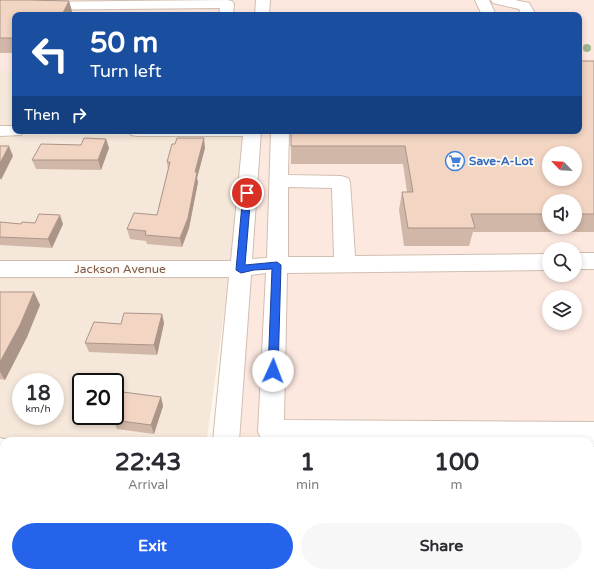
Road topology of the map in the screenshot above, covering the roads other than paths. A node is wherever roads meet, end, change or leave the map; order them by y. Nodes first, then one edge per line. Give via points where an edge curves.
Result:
1 (263, 0) edge
2 (482, 0) edge
3 (494, 0) edge
4 (498, 0) edge
5 (132, 3) edge
6 (184, 3) edge
7 (0, 4) edge
8 (162, 10) edge
9 (526, 10) edge
10 (226, 12) edge
11 (262, 12) edge
12 (488, 12) edge
13 (499, 12) edge
14 (0, 131) edge
15 (12, 131) edge
16 (252, 134) edge
17 (280, 134) edge
18 (278, 182) junction
19 (582, 261) edge
20 (594, 261) edge
21 (542, 262) edge
22 (345, 264) junction
23 (277, 265) junction
24 (0, 269) edge
25 (241, 270) junction
26 (594, 434) edge
27 (226, 437) edge
28 (555, 437) edge

1 - 11 street
2 - 12 street
3 - 13 street
4 - 9 street
5 - 7 street via 21,6
5 - 8 street
6 - 8 street
6 - 10 street via 227,4
14 - 15 street
16 - 25 street
17 - 18 street
18 - 22 street via 341,182
18 - 23 street
19 - 20 street
21 - 22 street, Jackson Avenue
22 - 23 street, Jackson Avenue
23 - 25 street, Jackson Avenue via 254,266
23 - 28 street via 271,432
24 - 25 street, Jackson Avenue
25 - 27 street
26 - 28 street

